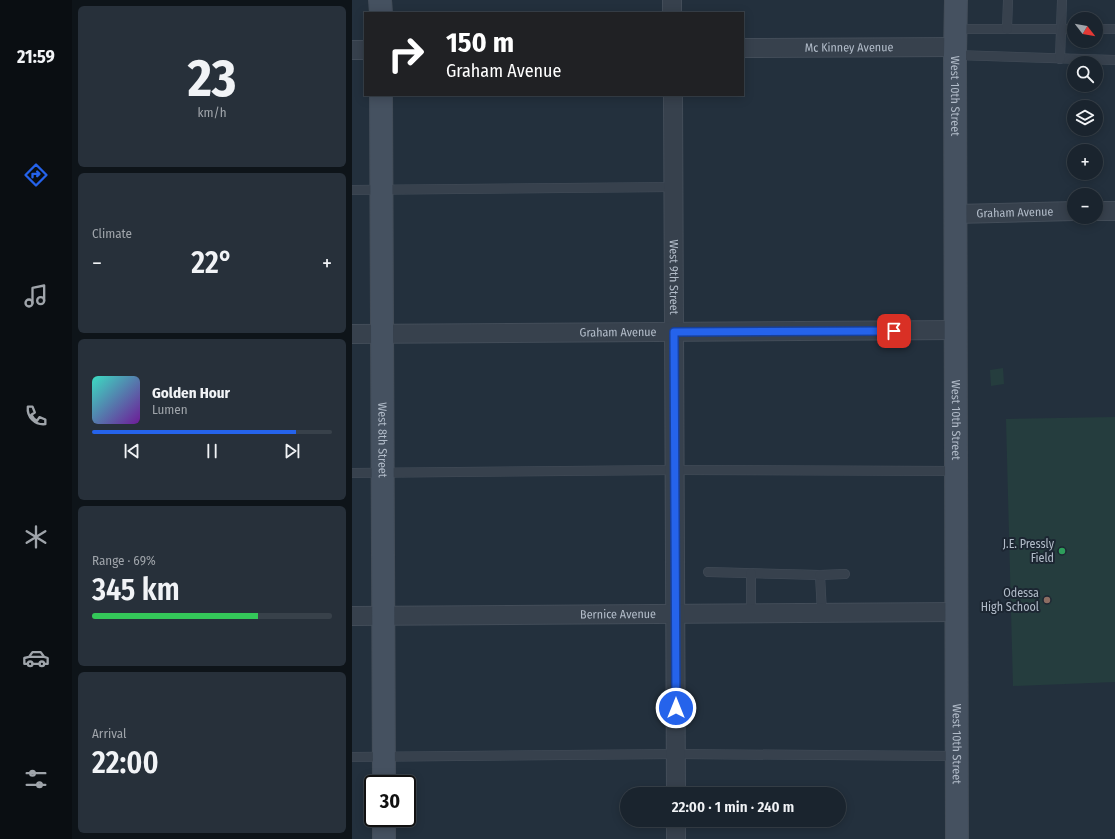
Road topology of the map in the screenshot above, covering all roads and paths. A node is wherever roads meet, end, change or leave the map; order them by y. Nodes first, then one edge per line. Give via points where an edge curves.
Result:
1 (380, 0) edge
2 (672, 0) edge
3 (956, 0) edge
4 (1008, 0) edge
5 (1062, 0) edge
6 (381, 12) edge
7 (672, 12) edge
8 (1061, 28) junction
9 (1067, 28) edge
10 (1007, 29) junction
11 (1103, 29) edge
12 (1115, 29) edge
13 (955, 44) junction
14 (744, 48) edge
15 (352, 50) edge
16 (364, 50) edge
17 (1060, 59) junction
18 (1115, 60) edge
19 (381, 96) edge
20 (673, 96) edge
21 (673, 187) junction
22 (381, 189) junction
23 (352, 190) edge
24 (1103, 211) edge
25 (1115, 211) edge
26 (1067, 212) edge
27 (956, 214) junction
28 (956, 330) junction
29 (674, 332) junction
30 (352, 334) edge
31 (382, 334) junction
32 (674, 470) junction
33 (956, 471) junction
34 (352, 473) edge
35 (382, 473) junction
36 (708, 572) dead end
37 (751, 573) junction
38 (820, 574) junction
39 (845, 574) dead end
40 (957, 612) junction
41 (822, 613) junction
42 (675, 614) junction
43 (751, 614) junction
44 (352, 616) edge
45 (383, 616) junction
46 (676, 754) junction
47 (957, 756) junction
48 (352, 757) edge
49 (384, 757) junction
50 (384, 775) edge
51 (676, 787) edge
52 (384, 827) edge
53 (676, 827) edge
54 (384, 839) edge
55 (676, 839) edge
56 (957, 839) edge

1 - 6 street
2 - 7 street
3 - 13 street, West 10th Street
4 - 10 lane
5 - 8 lane
8 - 9 lane
8 - 10 lane
8 - 17 lane
10 - 13 lane
11 - 12 lane
13 - 14 street, Mc Kinney Avenue
13 - 17 lane
13 - 27 street, West 10th Street
15 - 16 street
17 - 18 lane
19 - 22 street, West 8th Street
20 - 21 street, West 9th Street
21 - 22 lane
21 - 29 street, West 9th Street
22 - 23 lane
22 - 31 street, West 8th Street
24 - 25 street
26 - 27 street, Graham Avenue
27 - 28 street, West 10th Street
28 - 29 street, Graham Avenue
28 - 33 street, West 10th Street
29 - 31 street, Graham Avenue
29 - 32 street, West 9th Street
30 - 31 street, Graham Avenue
31 - 35 street, West 8th Street
32 - 33 lane
32 - 35 lane
32 - 42 street, West 9th Street
33 - 40 street, West 10th Street
34 - 35 lane
35 - 45 street, West 8th Street
36 - 37 lane
37 - 38 lane
37 - 43 lane
38 - 39 lane
38 - 41 lane
40 - 41 street, Bernice Avenue
40 - 47 street, West 10th Street
41 - 43 street, Bernice Avenue
42 - 43 street, Bernice Avenue
42 - 45 street, Bernice Avenue
42 - 46 street, West 9th Street
44 - 45 street, Bernice Avenue
45 - 49 street, West 8th Street
46 - 47 lane
46 - 49 lane
46 - 51 street, West 9th Street
47 - 56 street, West 10th Street
48 - 49 lane
49 - 50 street, West 8th Street
52 - 54 street
53 - 55 street

